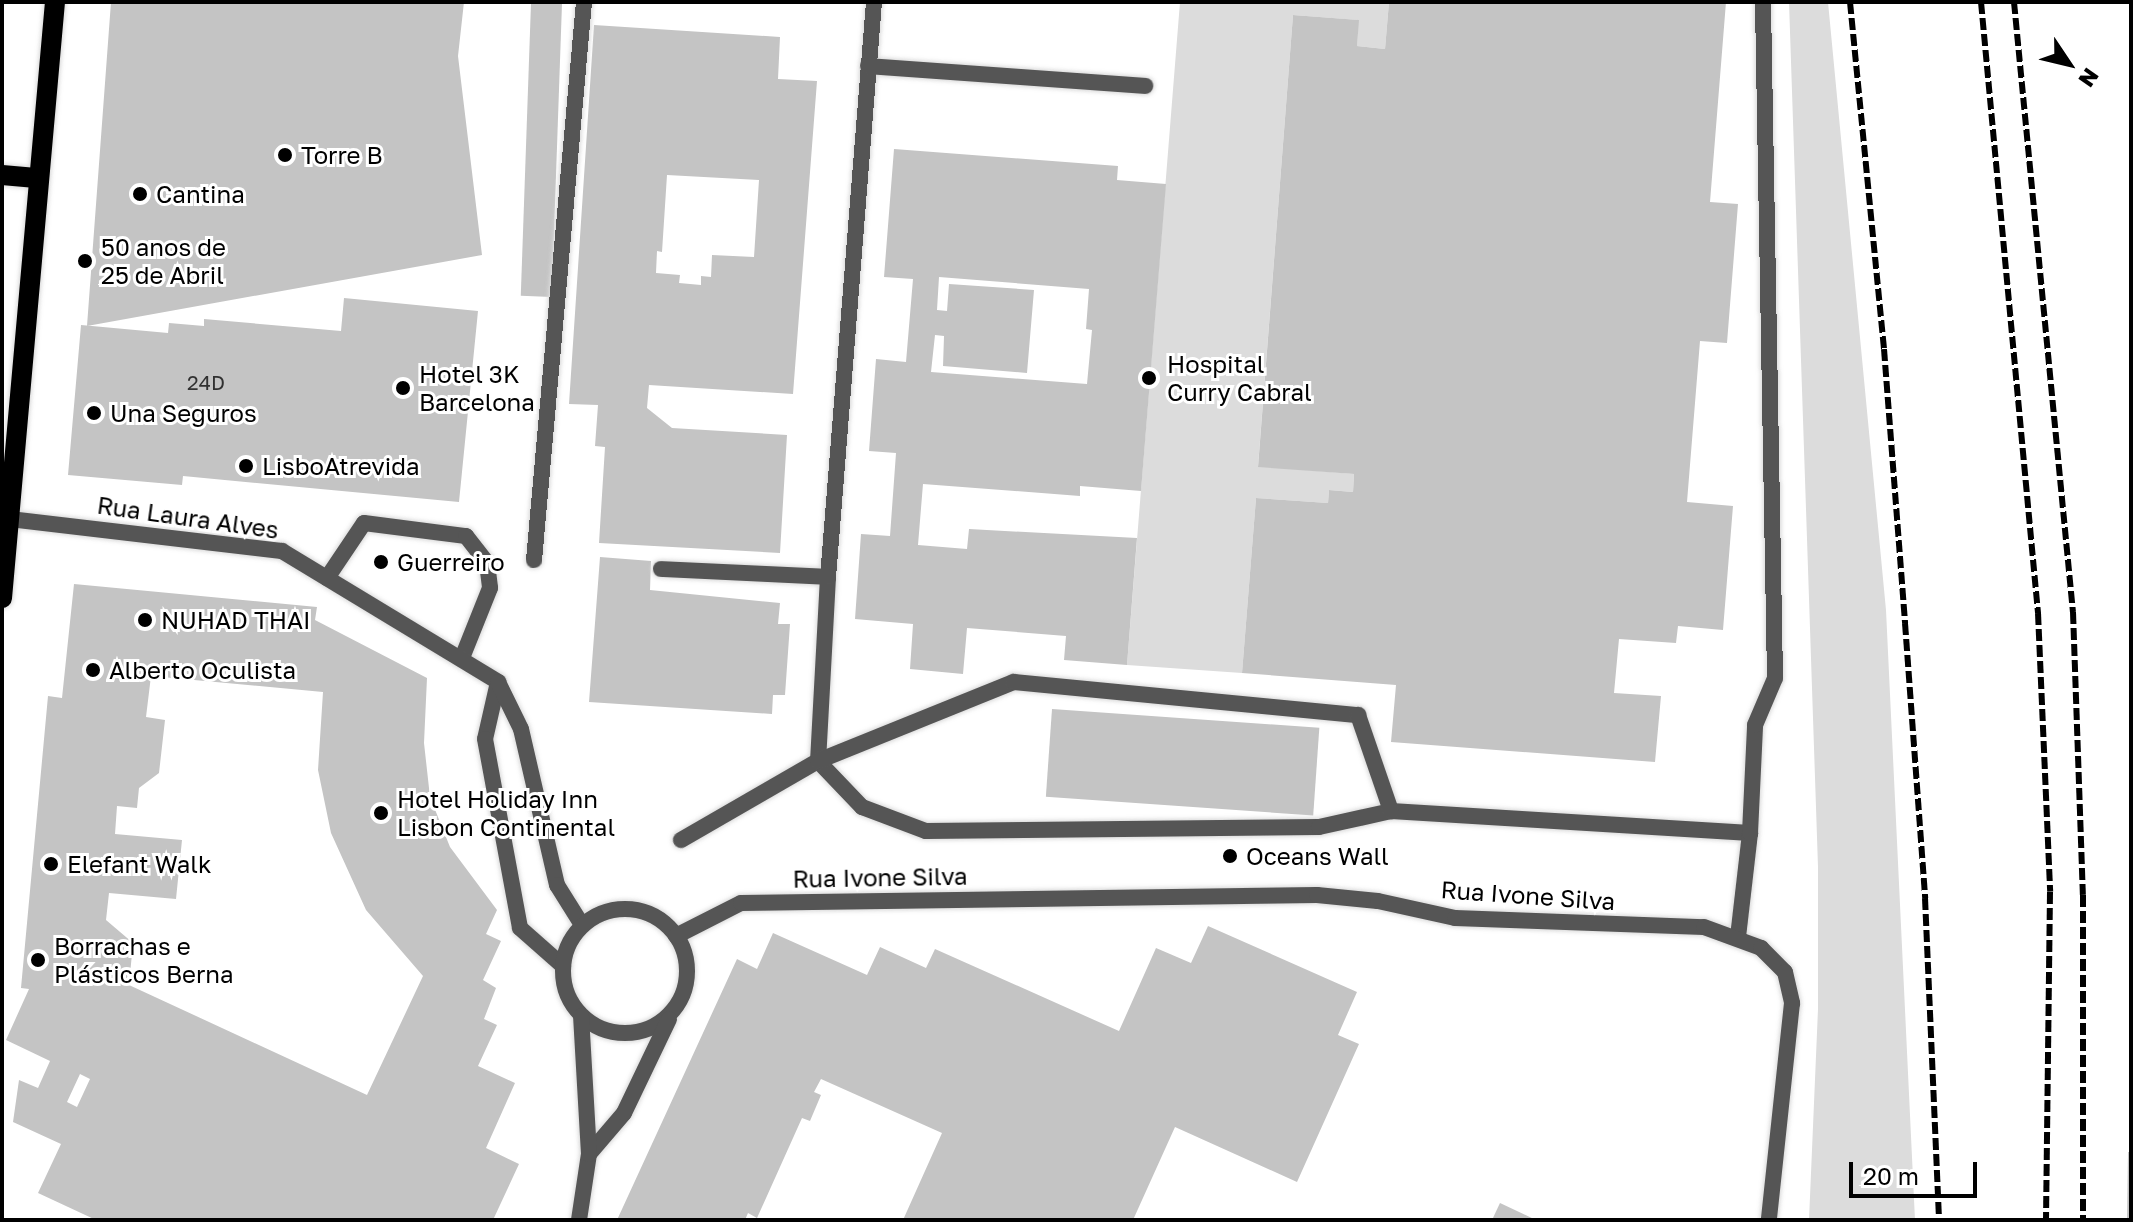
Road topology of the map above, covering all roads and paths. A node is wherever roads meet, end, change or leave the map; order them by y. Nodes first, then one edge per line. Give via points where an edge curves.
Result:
1 (55, 2) edge
2 (584, 2) edge
3 (874, 2) edge
4 (1763, 2) edge
5 (868, 66) junction
6 (1145, 86) dead end
7 (2, 175) edge
8 (39, 178) junction
9 (9, 519) junction
10 (534, 560) dead end
11 (661, 569) dead end
12 (828, 577) junction
13 (327, 578) junction
14 (2, 598) edge
15 (462, 658) junction
16 (498, 682) junction
17 (818, 761) junction
18 (1391, 811) junction
19 (1750, 833) junction
20 (681, 840) dead end
21 (582, 925) junction
22 (676, 936) junction
23 (1738, 937) junction
24 (563, 966) junction
25 (673, 1012) junction
26 (581, 1016) junction
27 (589, 1154) junction
28 (579, 1220) edge
29 (1769, 1220) edge

1 - 8 main road
2 - 10 street
3 - 5 street
4 - 19 street via 1775,678 1755,725
5 - 6 street
5 - 12 street
7 - 8 main road
8 - 9 main road
9 - 13 street, Rua Laura Alves via 282,551
9 - 14 main road
11 - 12 street
12 - 17 street
13 - 15 street, Rua Laura Alves
13 - 15 street via 364,523 466,536 487,563 490,588
15 - 16 street, Rua Laura Alves
16 - 21 street via 521,729 557,885
16 - 24 street via 485,739 520,928
17 - 18 street via 862,807 926,831 1319,827
17 - 18 street via 1014,682 1358,715
17 - 20 street
18 - 19 street
19 - 23 street
21 - 22 street via 621,909 642,911
21 - 24 street via 572,937
22 - 23 street, Rua Ivone Silva via 741,903 1317,895 1378,901 1455,918 1704,927
22 - 25 street via 687,975
23 - 29 street, Rua Ivone Silva via 1761,948 1785,972 1792,1003
24 - 26 street via 570,1001
25 - 26 street via 637,1033 597,1028
25 - 27 street via 624,1113
26 - 27 street
27 - 28 street

